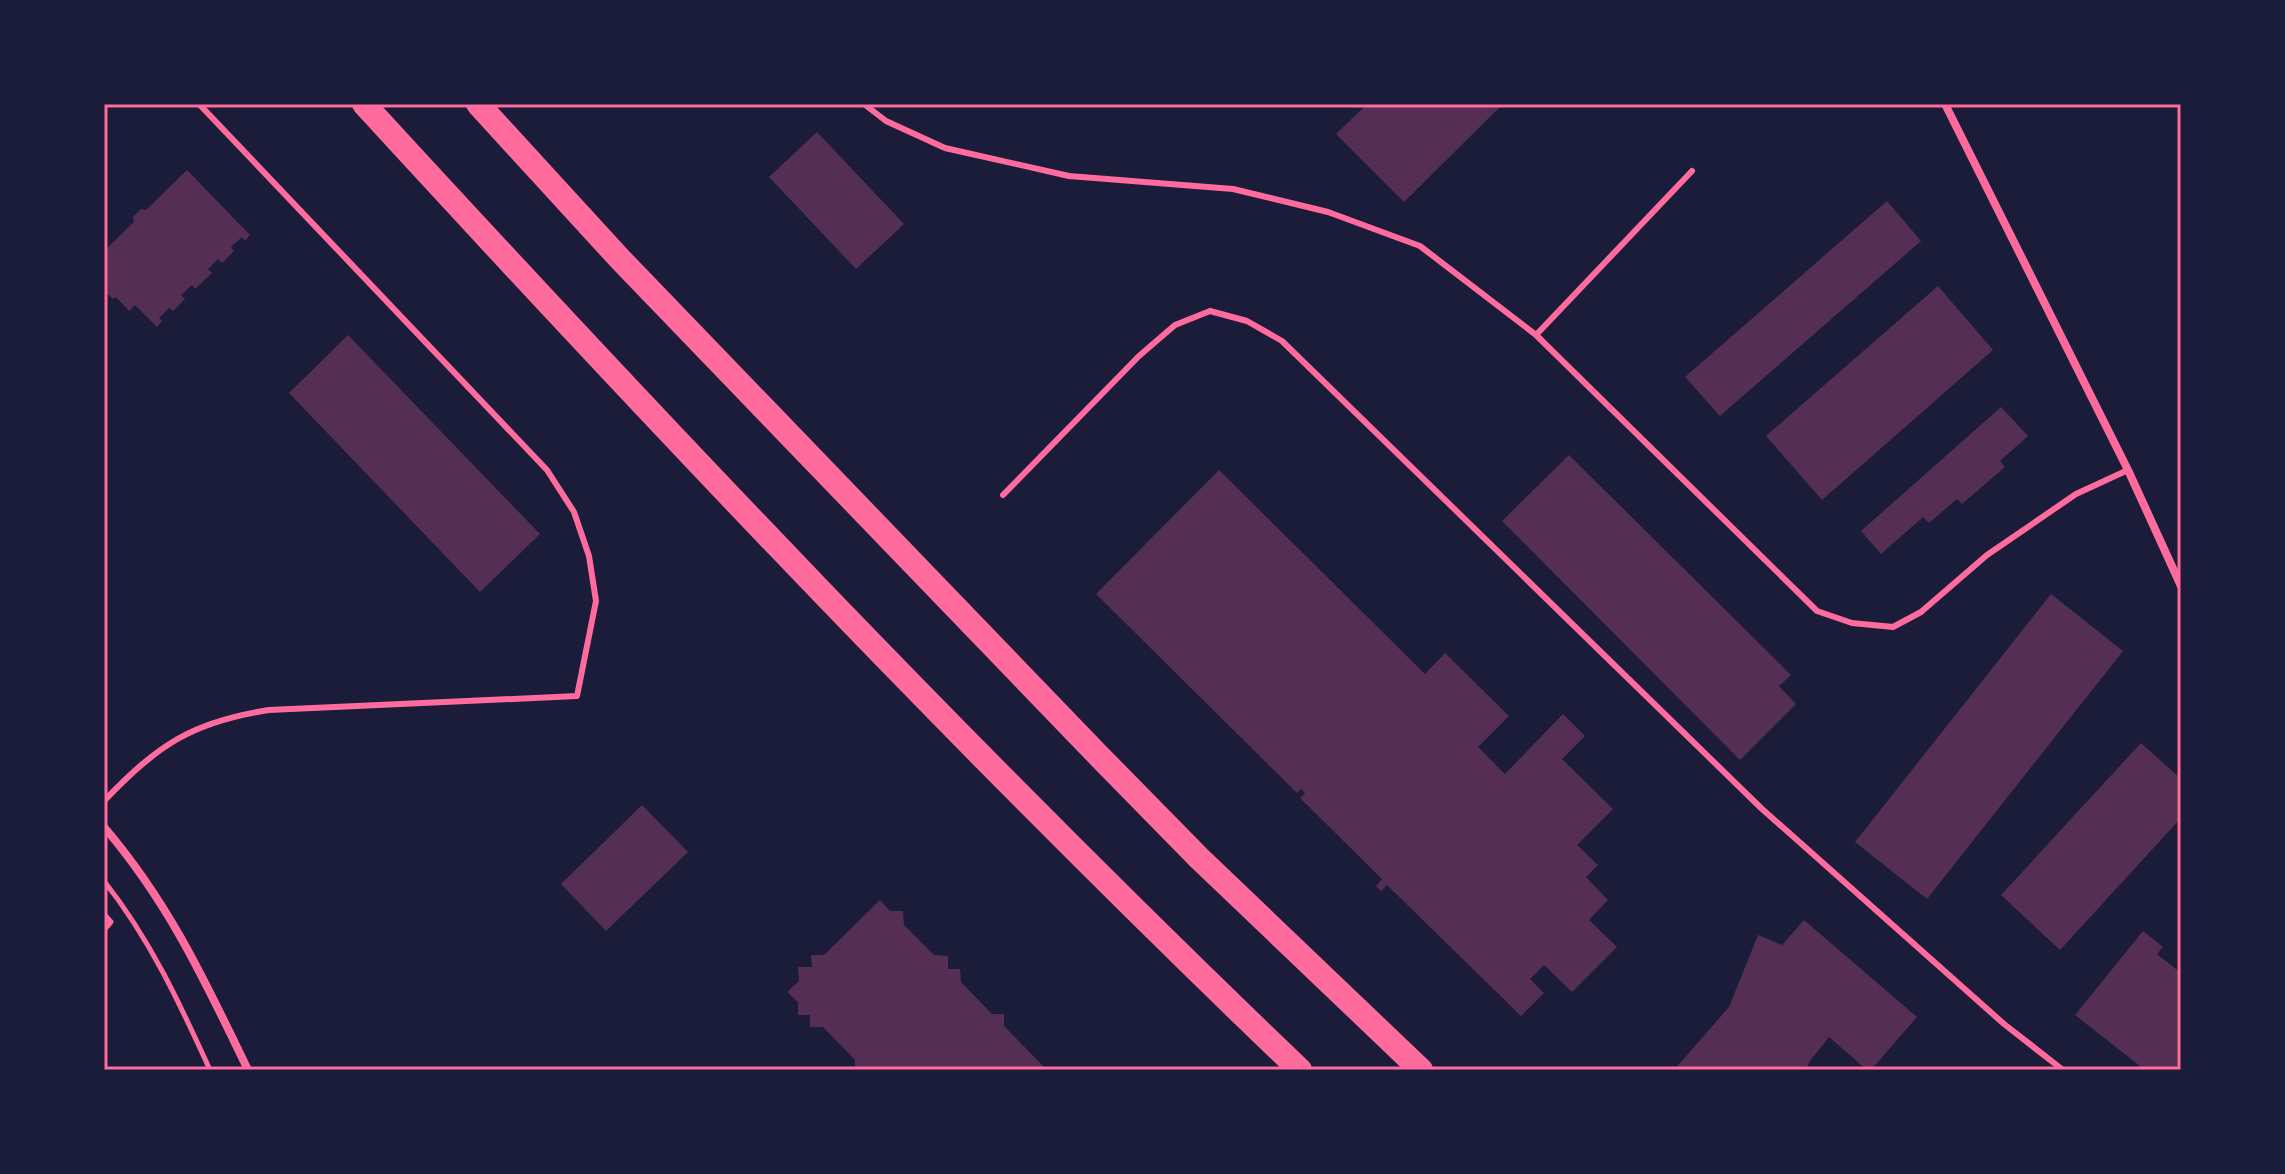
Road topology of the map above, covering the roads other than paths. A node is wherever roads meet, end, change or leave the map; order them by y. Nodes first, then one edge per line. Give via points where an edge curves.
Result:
1 (199, 104) edge
2 (364, 104) edge
3 (478, 104) edge
4 (864, 104) edge
5 (1945, 104) edge
6 (1692, 171) dead end
7 (1536, 335) junction
8 (2128, 470) junction
9 (1003, 495) dead end
10 (2181, 586) edge
11 (104, 801) edge
12 (104, 827) edge
13 (248, 1070) edge
14 (1300, 1070) edge
15 (1421, 1070) edge
16 (2063, 1070) edge

1 - 11 lane via 547,470 574,512 589,556 596,601 577,696 233,715 197,727 166,746
2 - 14 highway via 847,620 1139,916
3 - 15 highway via 620,259 1096,753
4 - 7 lane via 886,121 945,148 1069,176 1233,189 1328,212 1420,246
5 - 8 street
6 - 7 lane
7 - 8 lane via 1817,611 1852,623 1893,627 1921,612 1987,555 2076,494
8 - 10 street
9 - 16 lane via 1175,325 1210,311 1247,321 1282,341 1761,808
12 - 13 street via 158,895

